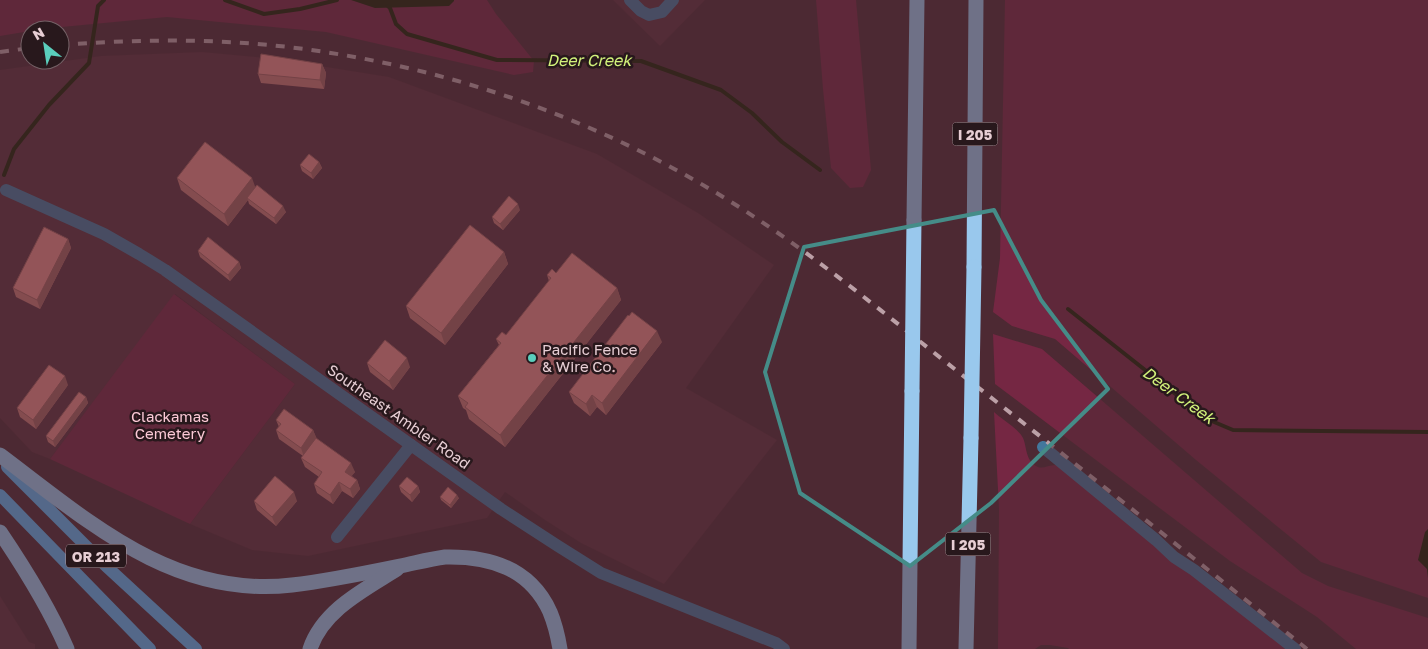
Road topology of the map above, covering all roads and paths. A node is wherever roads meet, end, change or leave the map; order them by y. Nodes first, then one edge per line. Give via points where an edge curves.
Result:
1 (630, 0) edge
2 (673, 0) edge
3 (917, 0) edge
4 (976, 0) edge
5 (6, 190) dead end
6 (411, 445) junction
7 (1043, 447) dead end
8 (0, 455) edge
9 (0, 460) edge
10 (0, 495) edge
11 (0, 532) edge
12 (337, 537) dead end
13 (402, 566) junction
14 (67, 649) edge
15 (150, 649) edge
16 (196, 649) edge
17 (310, 649) edge
18 (560, 649) edge
19 (784, 649) edge
20 (909, 649) edge
21 (966, 649) edge
22 (1295, 649) edge

1 - 2 street via 649,15 662,12
3 - 20 highway, bridge
4 - 21 highway, I 205, bridge
5 - 6 street, Southeast Ambler Road via 104,234 147,258
6 - 12 street
6 - 19 street, Southeast Ambler Road via 501,509 601,573
7 - 22 street via 1174,557
8 - 13 highway via 120,542 162,564 195,576 250,585 283,585
9 - 16 main road, OR 213 via 106,566
10 - 15 main road, OR 213
11 - 14 highway via 52,616
13 - 17 highway via 340,607 317,633
13 - 18 highway via 458,557 483,559 506,567 527,582 544,601 556,627

